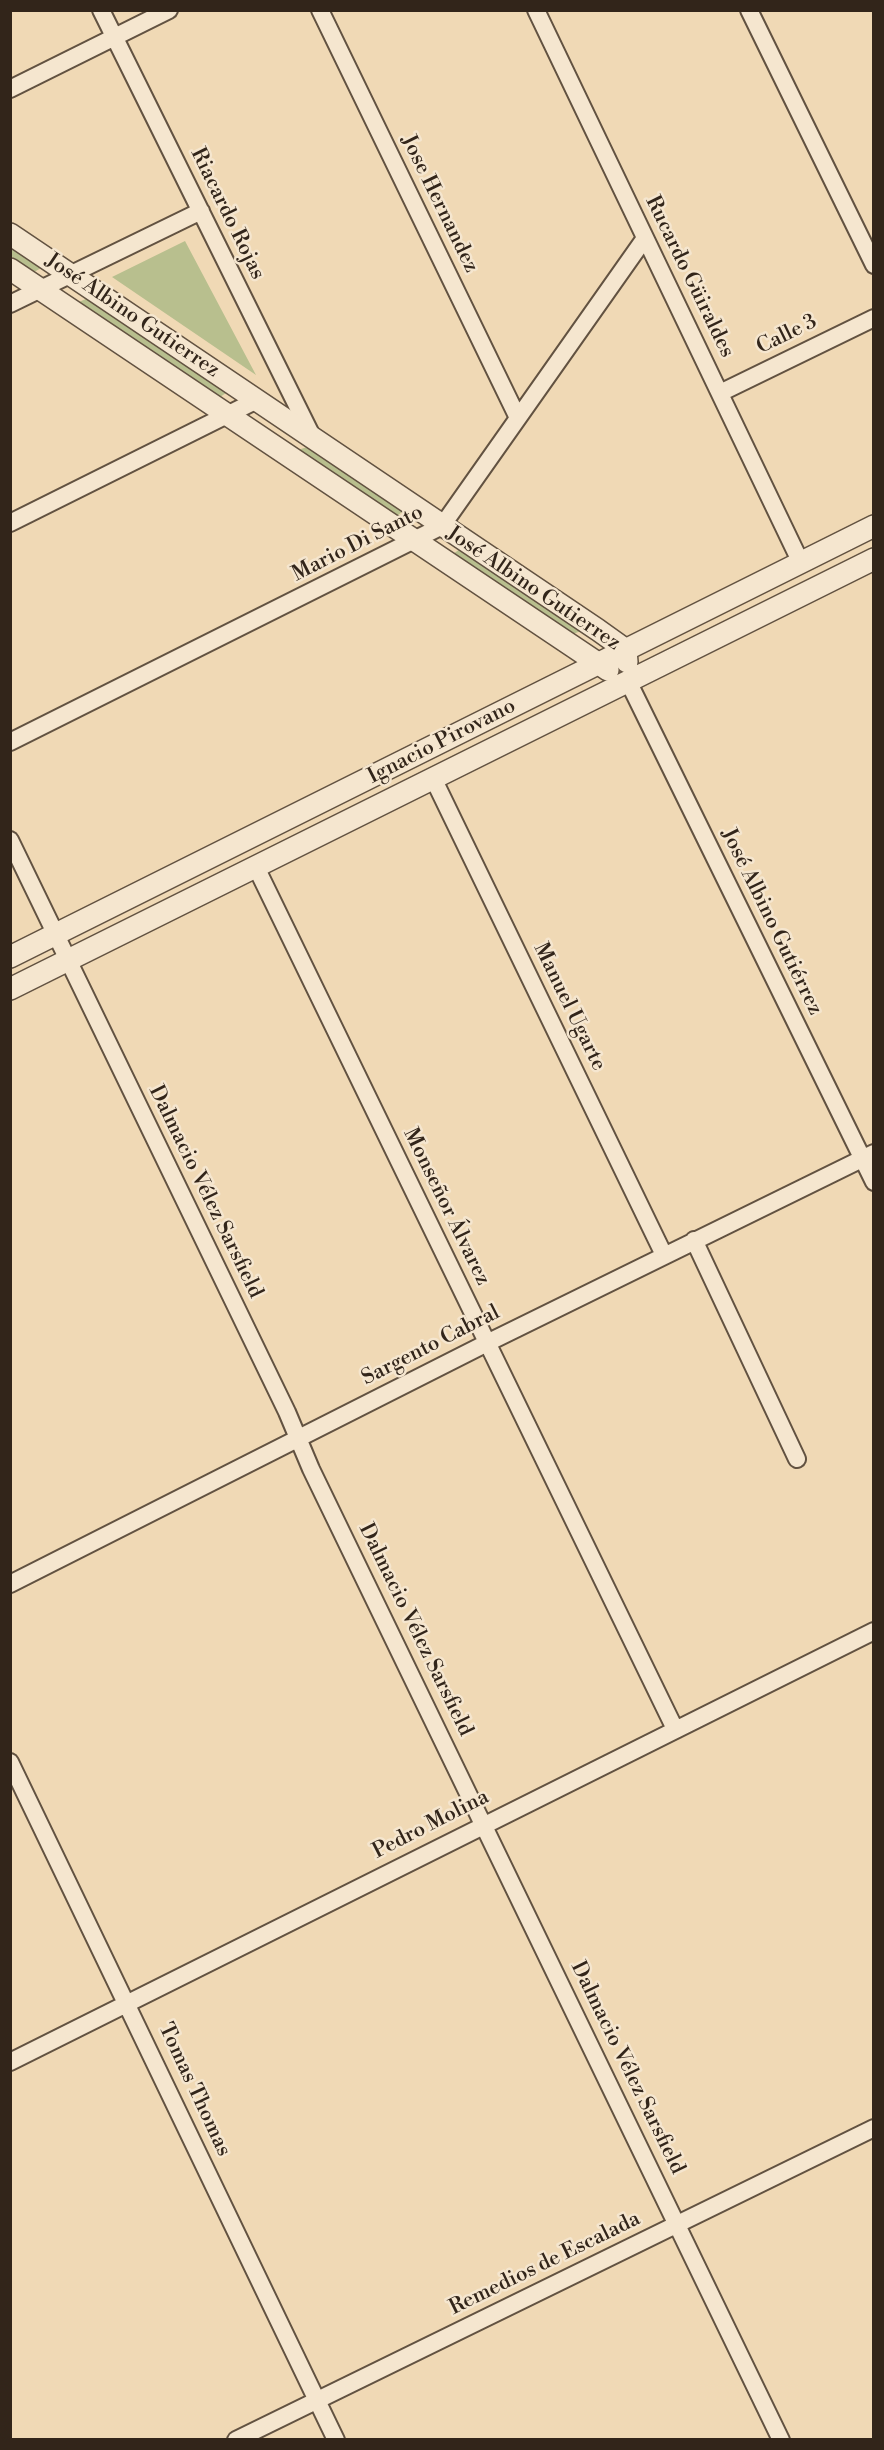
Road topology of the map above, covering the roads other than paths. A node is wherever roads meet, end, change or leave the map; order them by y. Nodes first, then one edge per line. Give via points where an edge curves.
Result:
1 (101, 10) edge
2 (169, 10) edge
3 (320, 10) edge
4 (536, 10) edge
5 (749, 10) edge
6 (114, 37) junction
7 (10, 89) edge
8 (201, 211) junction
9 (10, 234) edge
10 (645, 238) junction
11 (873, 265) edge
12 (10, 269) edge
13 (71, 275) junction
14 (41, 289) junction
15 (10, 304) edge
16 (873, 318) edge
17 (720, 393) junction
18 (256, 400) junction
19 (229, 416) junction
20 (518, 418) junction
21 (313, 438) junction
22 (10, 523) edge
23 (442, 526) junction
24 (873, 526) edge
25 (415, 541) junction
26 (826, 550) junction
27 (873, 559) edge
28 (801, 563) junction
29 (776, 575) junction
30 (840, 575) junction
31 (789, 601) junction
32 (626, 650) junction
33 (598, 664) junction
34 (628, 681) junction
35 (10, 742) edge
36 (432, 778) junction
37 (10, 840) edge
38 (256, 867) junction
39 (56, 935) junction
40 (10, 957) edge
41 (68, 960) junction
42 (10, 989) edge
43 (868, 1156) edge
44 (873, 1182) edge
45 (694, 1240) junction
46 (664, 1255) junction
47 (487, 1343) junction
48 (298, 1438) junction
49 (797, 1459) dead end
50 (10, 1584) edge
51 (873, 1631) edge
52 (675, 1729) junction
53 (10, 1762) edge
54 (484, 1824) junction
55 (127, 2002) junction
56 (10, 2062) edge
57 (873, 2128) edge
58 (677, 2225) junction
59 (317, 2399) junction
60 (236, 2439) edge
61 (336, 2439) edge
62 (781, 2439) edge

1 - 6 street, Riacardo Rojas
2 - 6 street
3 - 20 street, Jose Hernandez
4 - 10 street, Rucardo Güiraldes
5 - 11 street
6 - 7 street
6 - 8 street, Riacardo Rojas
8 - 13 street
8 - 21 street, Riacardo Rojas
9 - 13 street, José Albino Gutierrez
10 - 17 street, Rucardo Güiraldes
10 - 20 street, Mario Di Santo
12 - 14 street, José Albino Gutierrez
13 - 14 street
13 - 18 street, José Albino Gutierrez
14 - 15 street
14 - 19 street, José Albino Gutierrez
16 - 17 street, Calle 3
17 - 28 street, Rucardo Güiraldes
18 - 19 street
18 - 21 street, José Albino Gutierrez
19 - 22 street
19 - 25 street, José Albino Gutierrez
20 - 23 street, Mario Di Santo
21 - 23 street, José Albino Gutierrez
23 - 25 street, Mario Di Santo
23 - 32 street, José Albino Gutierrez
24 - 26 street, Ignacio Pirovano
25 - 33 street, José Albino Gutierrez
25 - 35 street, Mario Di Santo
26 - 28 street, Ignacio Pirovano
26 - 30 street
27 - 30 street, Ignacio Pirovano
28 - 29 street, Ignacio Pirovano
29 - 31 street
29 - 32 street, Ignacio Pirovano
30 - 31 street, Ignacio Pirovano
31 - 34 street, Ignacio Pirovano
32 - 33 street, Ignacio Pirovano
32 - 34 street, José Albino Gutierrez
33 - 34 street, José Albino Gutierrez
33 - 39 street, Ignacio Pirovano
34 - 36 street, Ignacio Pirovano
34 - 43 street, José Albino Gutiérrez
36 - 38 street, Ignacio Pirovano
36 - 46 street, Manuel Ugarte
37 - 39 street, Dalmacio Vélez Sarsfield
38 - 41 street, Ignacio Pirovano
38 - 47 street, Monseñor Álvarez
39 - 40 street, Ignacio Pirovano
39 - 41 street, Dalmacio Vélez Sarsfield
41 - 42 street, Ignacio Pirovano
41 - 48 street, Dalmacio Vélez Sarsfield
43 - 44 street, José Albino Gutiérrez
43 - 45 street, Sargento Cabral
45 - 46 street, Sargento Cabral
45 - 49 street
46 - 47 street, Sargento Cabral
47 - 48 street, Sargento Cabral
47 - 52 street, Monseñor Álvarez
48 - 50 street, Sargento Cabral
48 - 54 street, Dalmacio Vélez Sarsfield
51 - 52 street, Pedro Molina
52 - 54 street, Pedro Molina
53 - 55 street, Tomas Thomas
54 - 55 street, Pedro Molina
54 - 58 street, Dalmacio Vélez Sarsfield
55 - 56 street, Pedro Molina
55 - 59 street, Tomas Thomas
57 - 58 street, Remedios de Escalada
58 - 59 street, Remedios de Escalada
58 - 62 street, Dalmacio Vélez Sarsfield
59 - 60 street, Remedios de Escalada
59 - 61 street, Tomas Thomas

